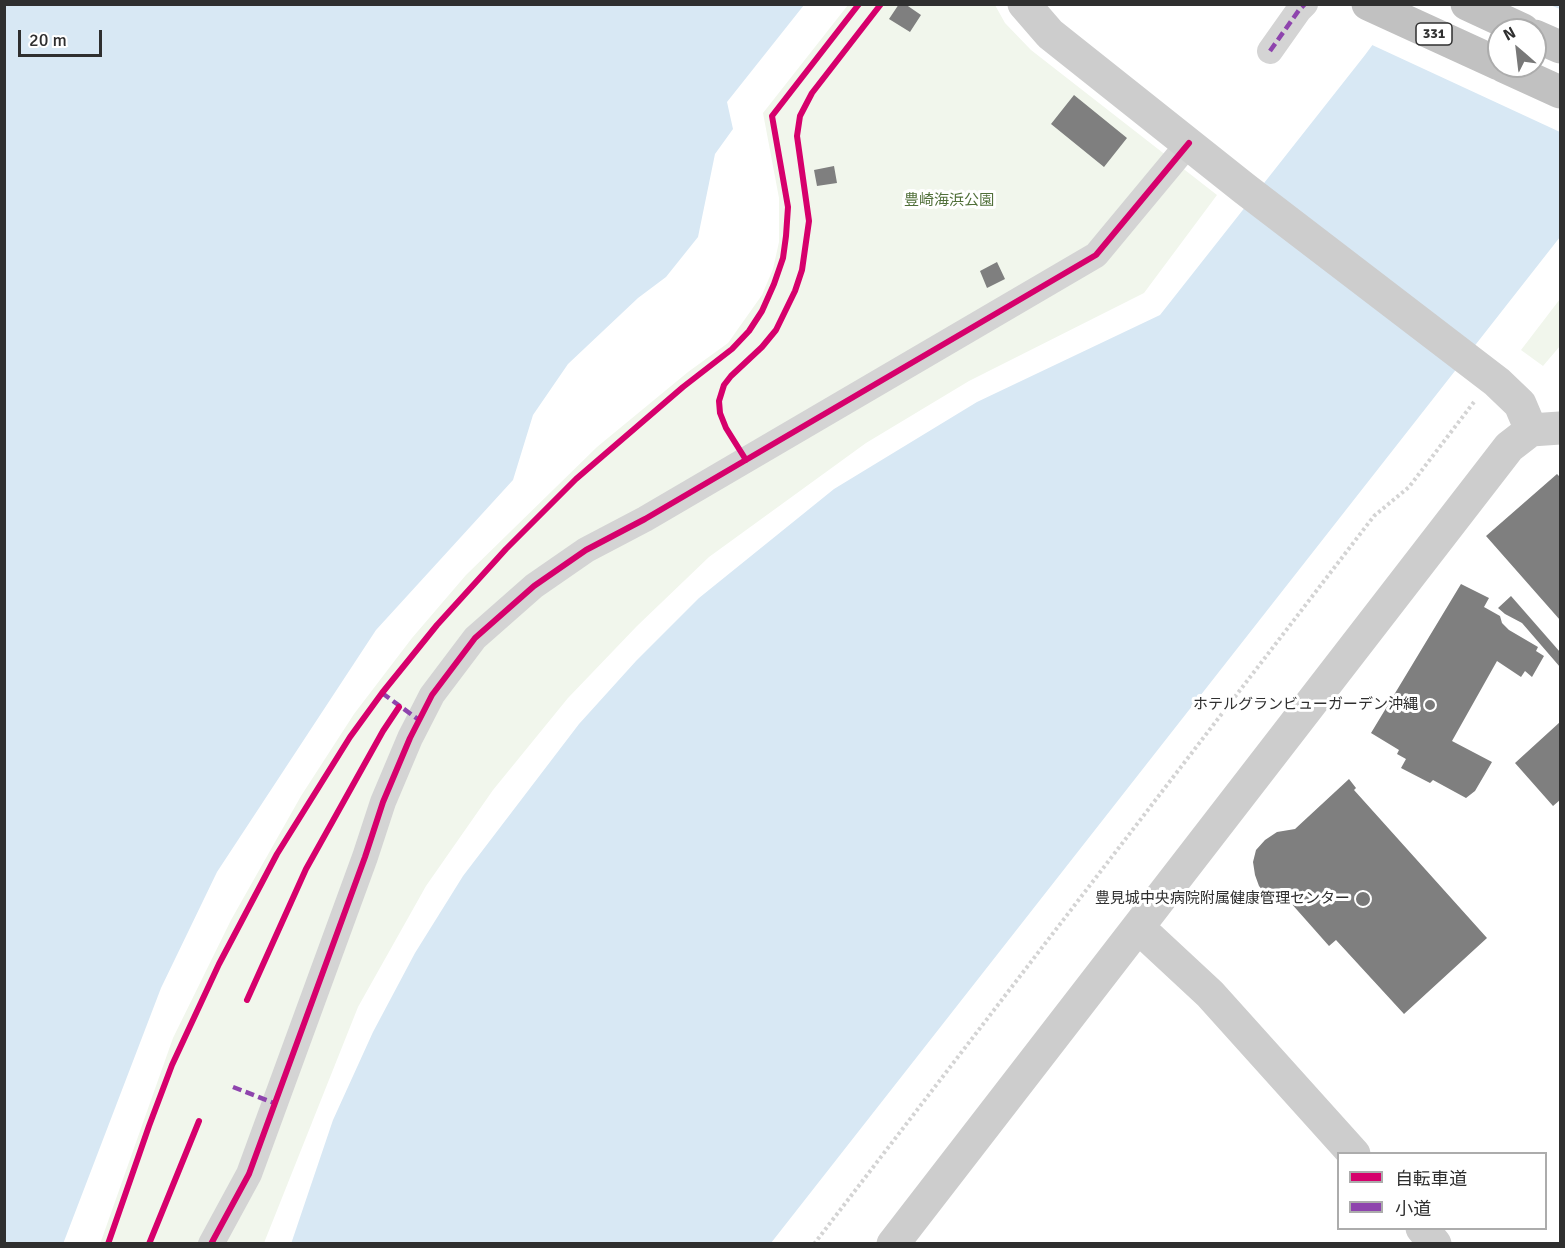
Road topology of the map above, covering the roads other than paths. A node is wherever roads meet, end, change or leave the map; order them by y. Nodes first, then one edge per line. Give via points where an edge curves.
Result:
1 (1024, 4) edge
2 (1305, 4) edge
3 (1368, 4) edge
4 (1467, 4) edge
5 (1497, 18) edge
6 (1270, 51) dead end
7 (1487, 59) edge
8 (1529, 78) edge
9 (1560, 92) edge
10 (1189, 143) junction
11 (1546, 429) edge
12 (1139, 928) junction
13 (1352, 1152) edge
14 (1424, 1230) edge
15 (211, 1244) edge
16 (893, 1244) edge
17 (1436, 1244) edge

1 - 10 street via 1050,34
2 - 6 street
3 - 7 highway, 331
4 - 5 highway
8 - 9 highway, 331
10 - 11 street via 1476,379 1503,387
10 - 15 street via 1096,255 586,550 534,586 475,638 432,695 382,802 249,1174
11 - 12 street via 1509,447
12 - 13 street via 1210,994
12 - 16 street
14 - 17 street

